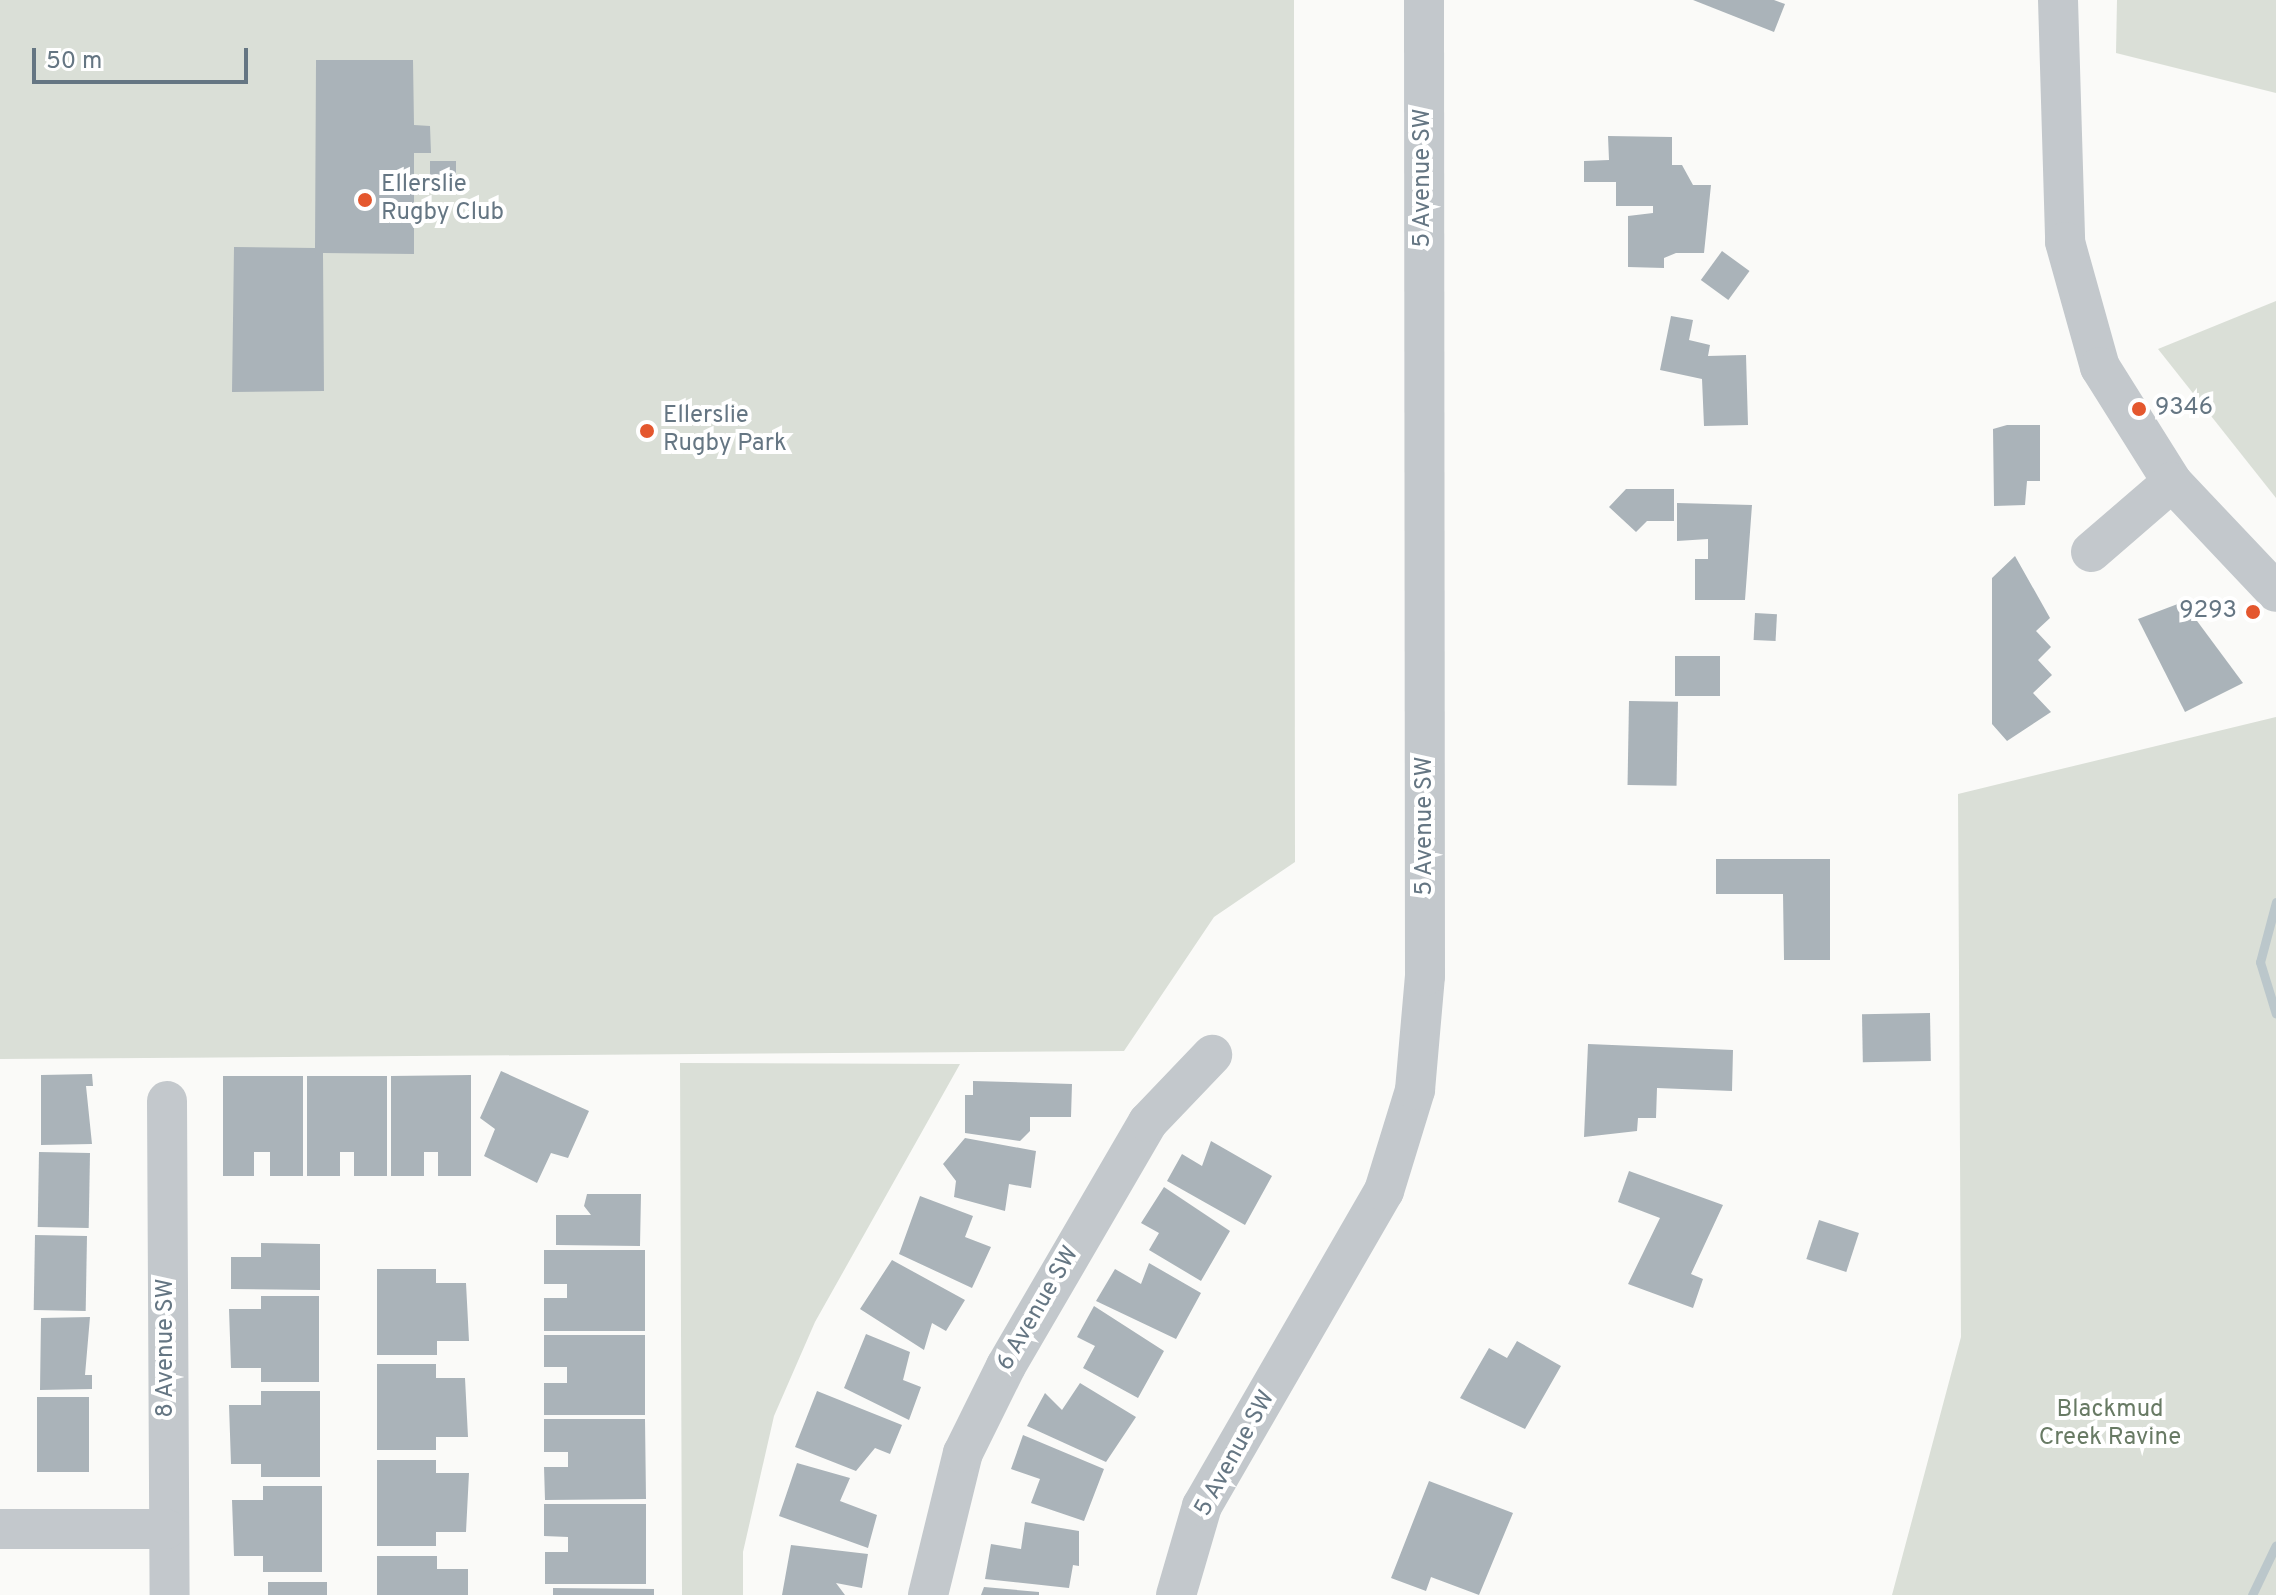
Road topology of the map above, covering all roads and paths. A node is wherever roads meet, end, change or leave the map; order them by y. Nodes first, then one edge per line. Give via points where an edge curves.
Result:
1 (1424, 0) edge
2 (2058, 0) edge
3 (2172, 482) junction
4 (2091, 552) dead end
5 (2276, 592) edge
6 (1212, 1055) dead end
7 (167, 1101) dead end
8 (0, 1529) edge
9 (166, 1529) junction
10 (170, 1595) edge
11 (928, 1595) edge
12 (1176, 1595) edge

1 - 12 street, 5 Avenue SW via 1425,976 1415,1090 1384,1191 1202,1506
2 - 3 street via 2059,186 2073,286 2100,367
3 - 4 street
3 - 5 street
6 - 11 street, 6 Avenue SW via 1148,1122 1006,1366 963,1453
7 - 9 street, 8 Avenue SW
8 - 9 street
9 - 10 street, 8 Avenue SW

